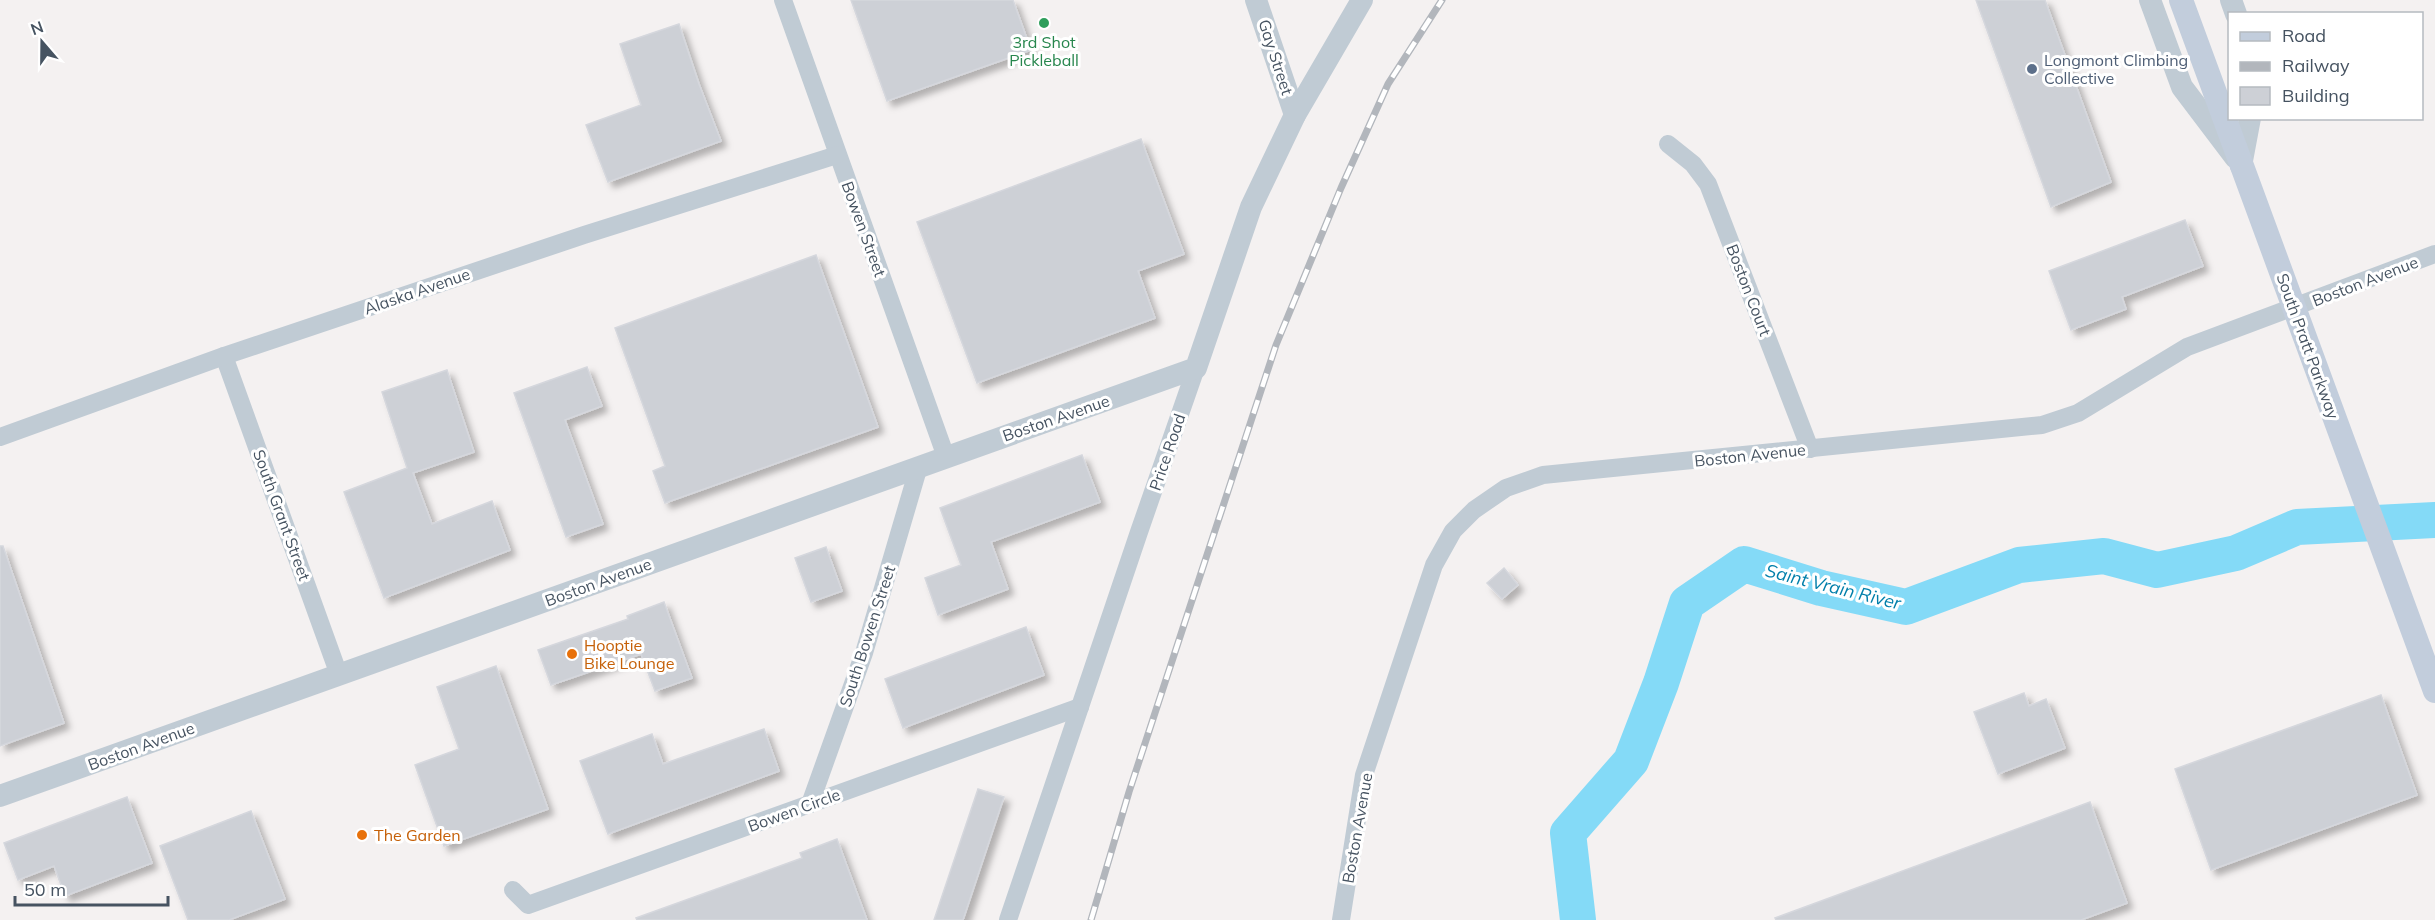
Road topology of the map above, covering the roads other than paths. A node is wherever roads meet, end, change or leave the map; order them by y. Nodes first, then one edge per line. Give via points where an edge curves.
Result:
1 (783, 0) edge
2 (1256, 0) edge
3 (1362, 0) edge
4 (2150, 0) edge
5 (2181, 0) edge
6 (1295, 115) junction
7 (2250, 120) edge
8 (1668, 144) dead end
9 (837, 155) junction
10 (2241, 166) junction
11 (2435, 254) edge
12 (2294, 308) junction
13 (224, 356) junction
14 (1196, 368) junction
15 (0, 437) edge
16 (1810, 449) junction
17 (946, 457) junction
18 (919, 466) junction
19 (339, 675) junction
20 (2435, 692) edge
21 (1080, 706) junction
22 (0, 796) edge
23 (810, 804) junction
24 (513, 890) dead end
25 (1008, 920) edge
26 (1341, 920) edge

1 - 9 street, Bowen Street
2 - 6 street, Gay Street
3 - 6 street, Price Road
4 - 10 street via 2182,87
5 - 10 main road, South Pratt Parkway
6 - 14 street, Price Road via 1251,207
7 - 10 street
8 - 16 street, Boston Court via 1693,164 1708,183
9 - 13 street, Alaska Avenue
9 - 17 street, Bowen Street
10 - 12 main road, South Pratt Parkway
11 - 12 street, Boston Avenue
12 - 16 street, Boston Avenue via 2187,347 2078,413 2042,424
12 - 20 main road, South Pratt Parkway
13 - 15 street, Alaska Avenue
13 - 19 street, South Grant Street
14 - 17 street, Boston Avenue
14 - 21 street, Price Road
16 - 26 street, Boston Avenue via 1543,475 1506,488 1474,510 1454,531 1434,565 1364,775
17 - 18 street, Boston Avenue
18 - 19 street, Boston Avenue
18 - 23 street, South Bowen Street via 864,653
19 - 22 street, Boston Avenue
21 - 23 street, Bowen Circle
21 - 25 street, Price Road
23 - 24 street, Bowen Circle via 528,905

